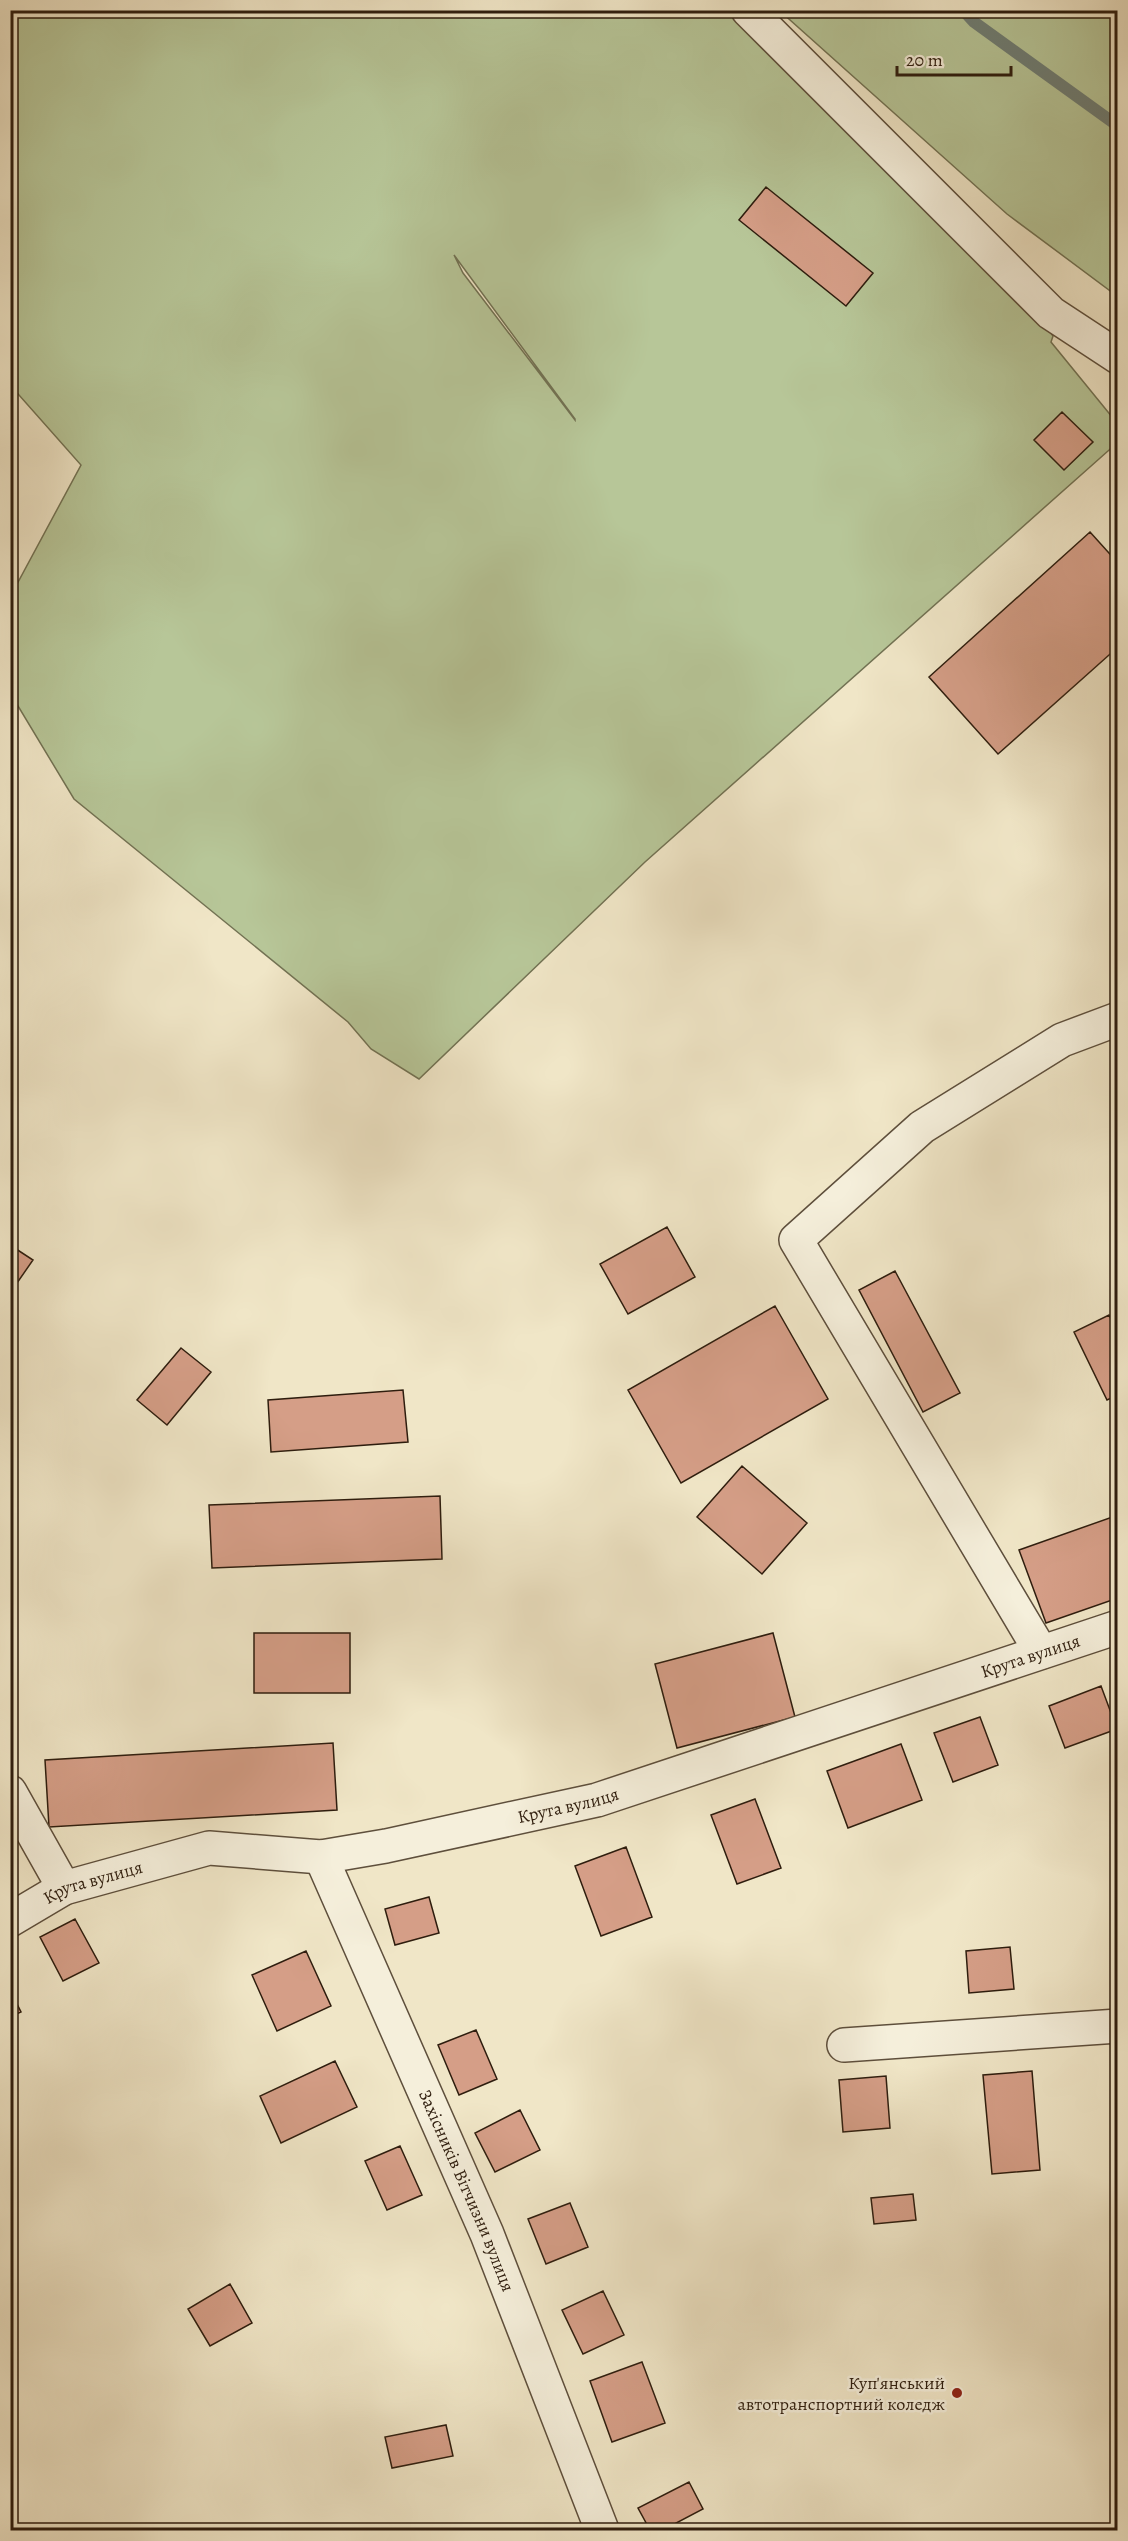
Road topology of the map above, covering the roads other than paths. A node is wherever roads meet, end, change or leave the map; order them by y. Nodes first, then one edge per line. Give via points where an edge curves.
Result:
1 (748, 10) edge
2 (1118, 357) edge
3 (1118, 1019) edge
4 (1118, 1627) edge
5 (1041, 1652) junction
6 (10, 1792) edge
7 (321, 1857) junction
8 (64, 1888) junction
9 (10, 1920) edge
10 (1118, 2026) edge
11 (844, 2045) dead end
12 (602, 2530) edge

1 - 2 street via 1051,313
3 - 5 street via 1062,1040 922,1127 796,1240
4 - 5 street, Крута вулиця
5 - 7 street, Крута вулиця via 597,1800
6 - 8 street
7 - 8 street, Крута вулиця via 209,1848
7 - 12 street, Захісників Вітчизни вулиця via 487,2234
8 - 9 street, Крута вулиця
10 - 11 street

